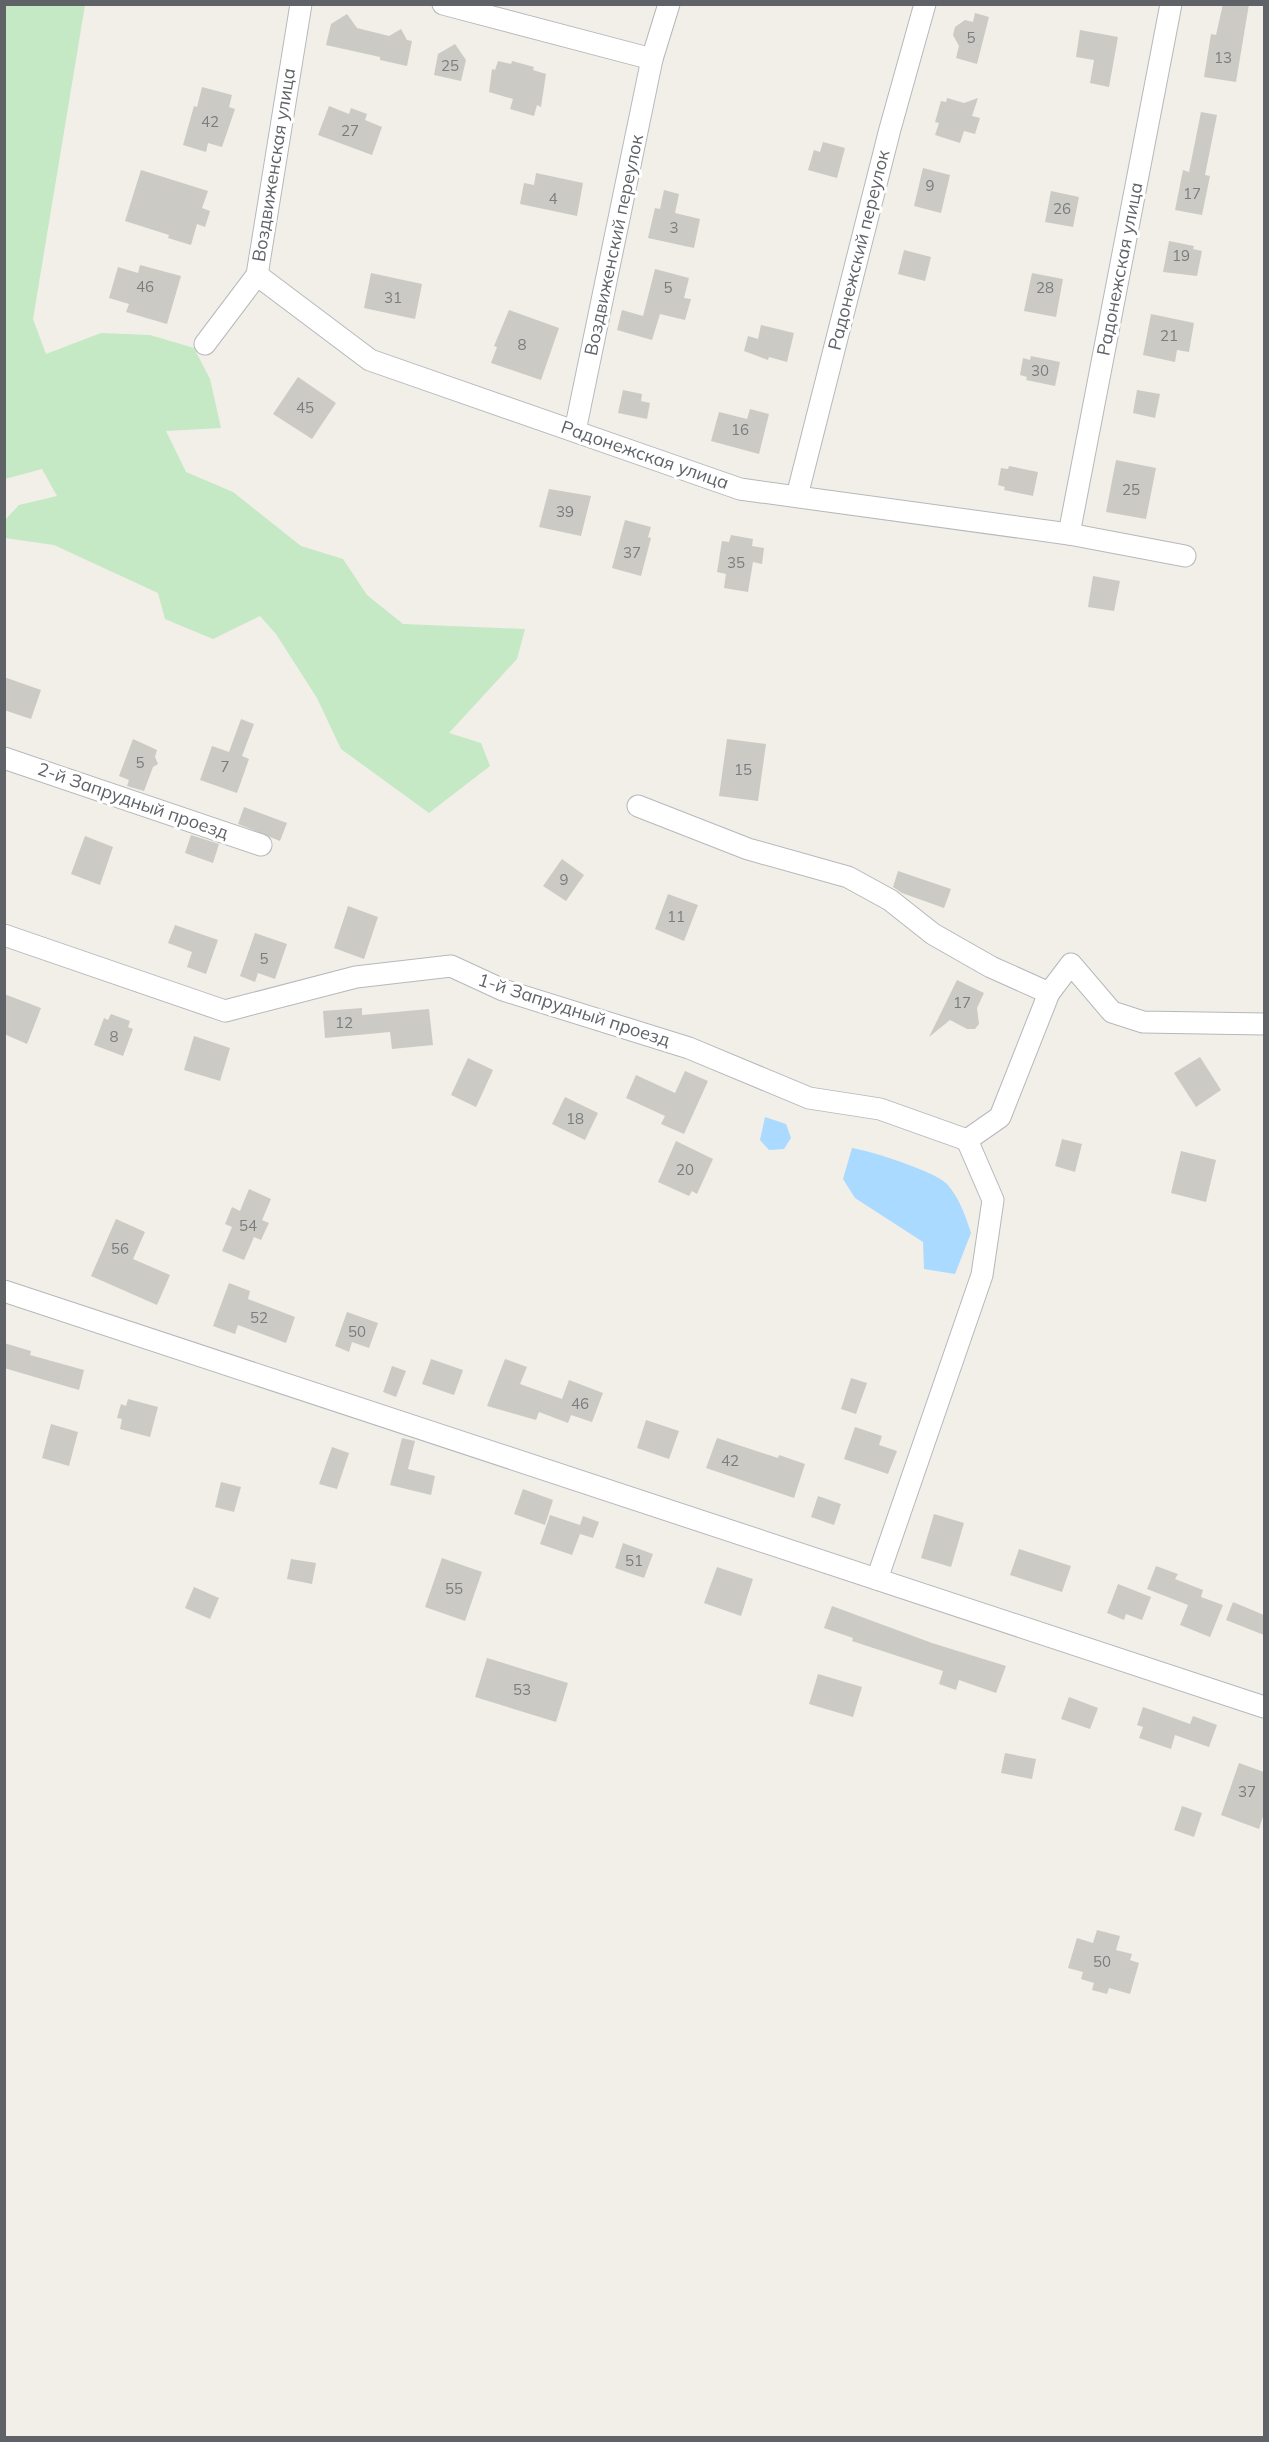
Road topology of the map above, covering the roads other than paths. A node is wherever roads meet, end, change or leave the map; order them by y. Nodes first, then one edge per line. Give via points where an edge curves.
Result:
1 (301, 4) edge
2 (443, 4) edge
3 (669, 4) edge
4 (925, 4) edge
5 (1171, 4) edge
6 (652, 59) junction
7 (256, 275) junction
8 (205, 344) dead end
9 (575, 431) junction
10 (797, 496) junction
11 (1069, 534) junction
12 (1185, 556) dead end
13 (4, 758) edge
14 (638, 806) dead end
15 (261, 845) dead end
16 (4, 935) edge
17 (1049, 993) junction
18 (1264, 1024) edge
19 (967, 1140) junction
20 (4, 1291) edge
21 (877, 1579) junction
22 (1264, 1707) edge

1 - 7 street, Воздвиженская улица
2 - 6 street
3 - 6 street
4 - 10 street, Радонежский переулок
5 - 11 street, Радонежская улица
6 - 9 street, Воздвиженский переулок
7 - 8 street, Воздвиженская улица
7 - 9 street, Радонежская улица via 369,360
9 - 10 street, Радонежская улица via 740,489
10 - 11 street, Радонежская улица
11 - 12 street, Радонежская улица
13 - 15 street, 2-й Запрудный проезд
14 - 17 street via 748,849 848,877 890,900 933,934 991,967
16 - 19 street, 1-й Запрудный проезд via 225,1011 356,977 450,966 503,990 689,1048 810,1098 880,1109
17 - 18 street via 1071,964 1112,1012 1143,1022
17 - 19 street via 1000,1117
19 - 21 street via 993,1200 982,1275
20 - 21 street
21 - 22 street

